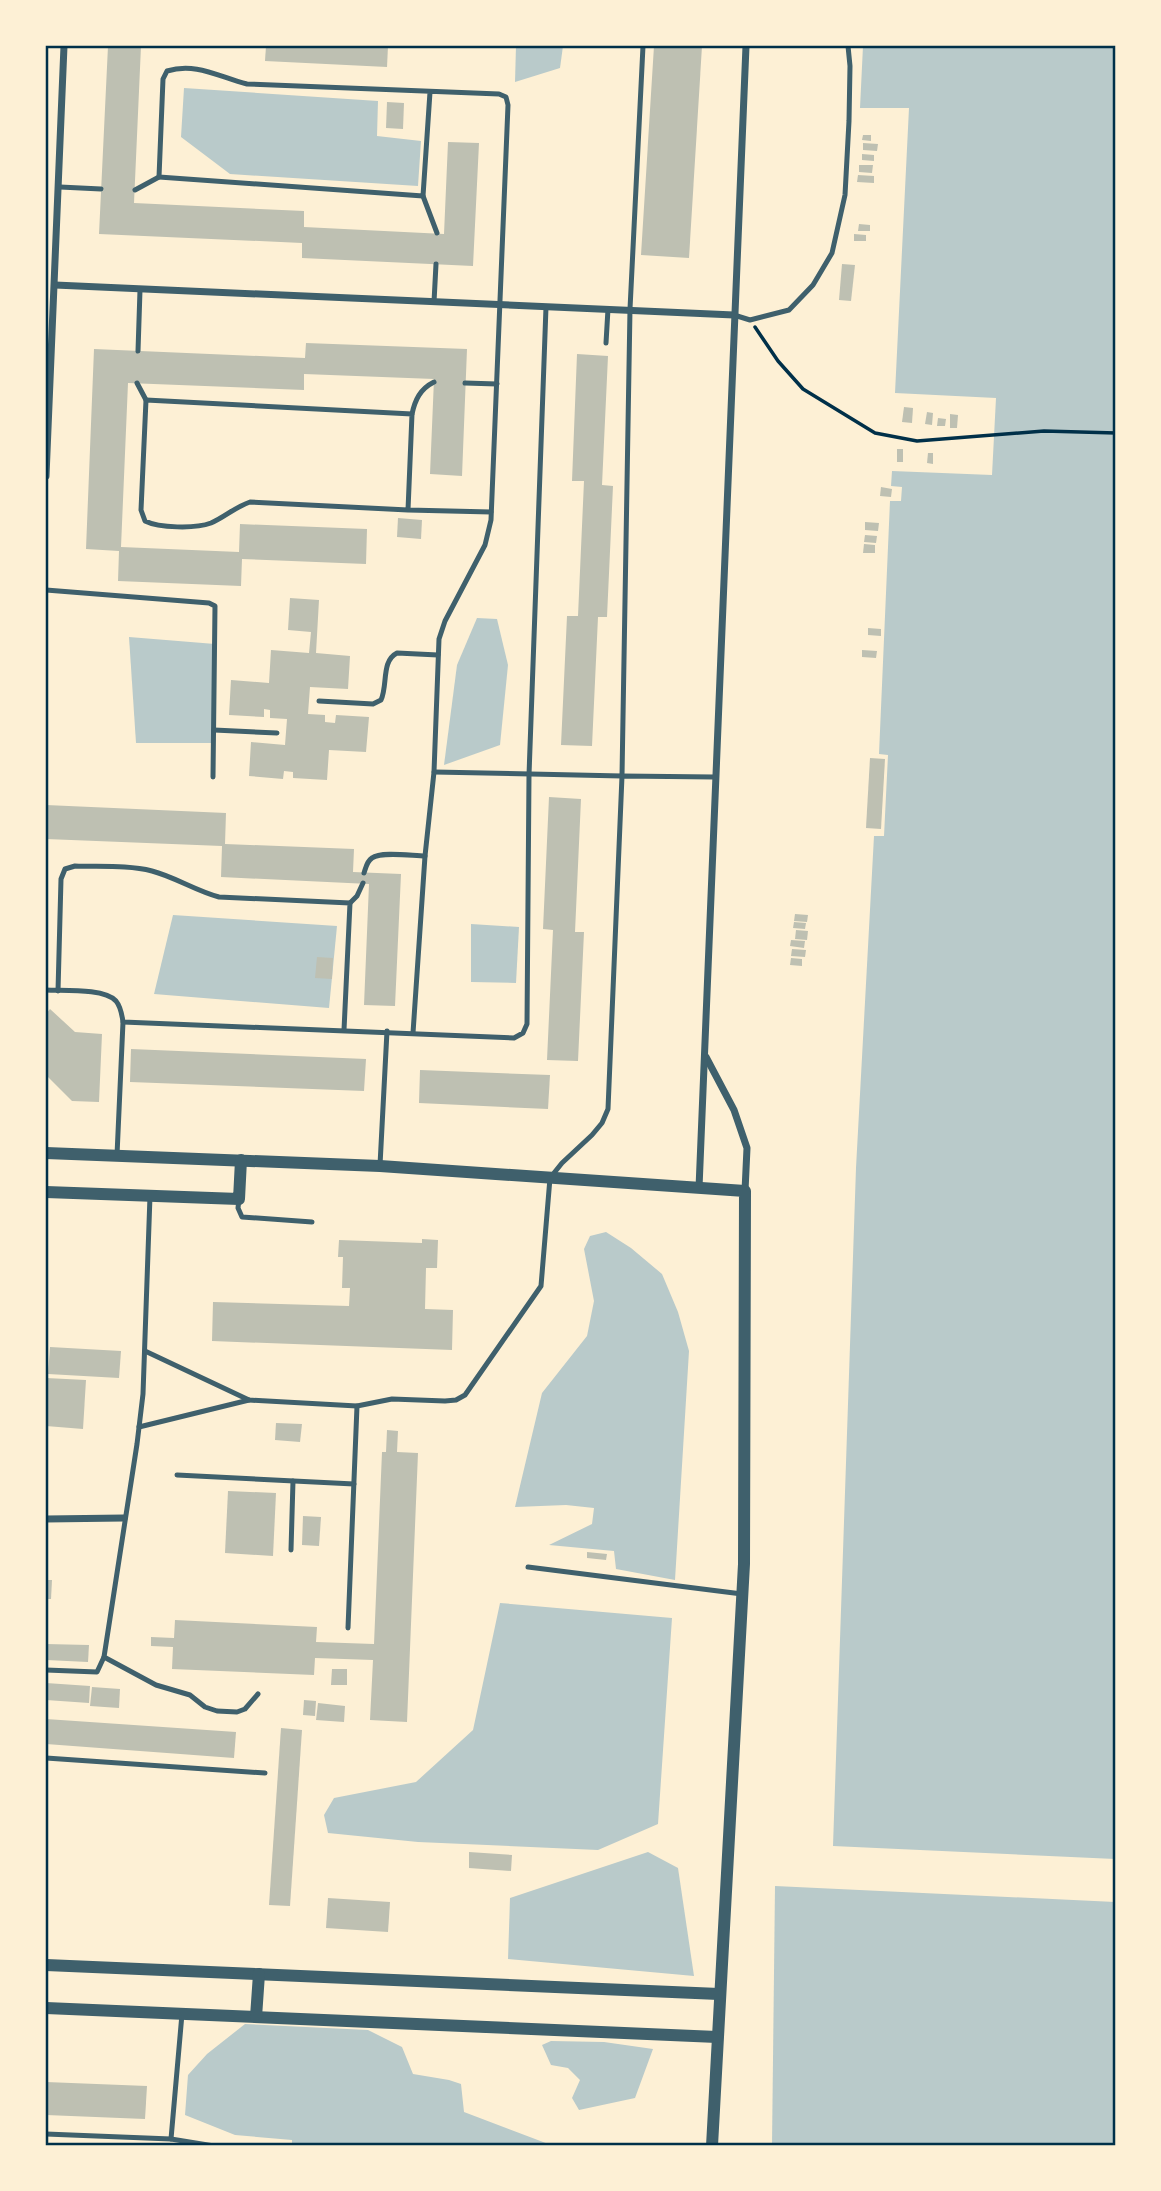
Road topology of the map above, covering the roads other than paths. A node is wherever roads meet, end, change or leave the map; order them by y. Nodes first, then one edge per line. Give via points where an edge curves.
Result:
1 (64, 46) edge
2 (643, 46) edge
3 (746, 46) edge
4 (848, 46) edge
5 (430, 92) junction
6 (159, 177) junction
7 (60, 187) junction
8 (101, 189) dead end
9 (135, 190) dead end
10 (423, 196) junction
11 (437, 233) dead end
12 (436, 264) dead end
13 (55, 285) junction
14 (140, 290) junction
15 (434, 302) junction
16 (500, 305) junction
17 (546, 307) junction
18 (608, 309) junction
19 (630, 309) junction
20 (734, 314) junction
21 (606, 343) dead end
22 (138, 351) dead end
23 (433, 382) dead end
24 (137, 383) dead end
25 (466, 383) dead end
26 (496, 384) junction
27 (146, 400) junction
28 (412, 414) junction
29 (46, 476) edge
30 (408, 510) junction
31 (491, 512) junction
32 (46, 590) edge
33 (438, 655) junction
34 (319, 701) dead end
35 (214, 730) junction
36 (277, 733) dead end
37 (434, 772) junction
38 (529, 775) junction
39 (622, 776) junction
40 (213, 777) dead end
41 (714, 777) junction
42 (425, 856) junction
43 (364, 873) dead end
44 (363, 883) dead end
45 (350, 903) junction
46 (46, 990) edge
47 (58, 991) junction
48 (123, 1022) junction
49 (344, 1030) junction
50 (387, 1031) junction
51 (414, 1033) junction
52 (706, 1056) junction
53 (46, 1153) edge
54 (117, 1155) junction
55 (241, 1160) junction
56 (380, 1166) junction
57 (550, 1178) junction
58 (699, 1188) junction
59 (745, 1191) junction
60 (46, 1192) edge
61 (150, 1196) junction
62 (239, 1199) junction
63 (312, 1222) dead end
64 (145, 1351) junction
65 (249, 1400) junction
66 (357, 1406) junction
67 (139, 1427) junction
68 (177, 1475) dead end
69 (293, 1481) junction
70 (354, 1484) junction
71 (124, 1518) junction
72 (46, 1519) edge
73 (291, 1549) dead end
74 (528, 1567) dead end
75 (742, 1594) junction
76 (348, 1628) dead end
77 (104, 1657) junction
78 (46, 1671) edge
79 (258, 1693) dead end
80 (46, 1758) edge
81 (265, 1773) dead end
82 (46, 1965) edge
83 (259, 1975) junction
84 (719, 1994) junction
85 (46, 2008) edge
86 (182, 2014) junction
87 (256, 2017) junction
88 (717, 2037) junction
89 (46, 2134) edge
90 (171, 2139) junction
91 (214, 2146) edge
92 (712, 2146) edge

1 - 7 street
2 - 19 lane
3 - 20 street
4 - 20 lane via 845,195 832,253 813,285 789,310 750,320
5 - 6 lane via 247,84 208,70 167,71
5 - 10 lane
5 - 16 lane via 506,97
6 - 9 lane
6 - 10 lane
7 - 8 lane
7 - 13 street
10 - 11 lane
12 - 15 lane
13 - 14 street
13 - 29 street
14 - 15 street
14 - 22 lane
15 - 16 street
16 - 17 street
16 - 26 lane
17 - 18 street
17 - 38 lane
18 - 19 street
18 - 21 lane
19 - 20 street
19 - 39 lane
20 - 41 street
23 - 28 lane via 419,393
24 - 27 lane
25 - 26 lane
26 - 31 lane
27 - 28 lane
27 - 30 lane via 141,510 145,521 154,525 198,526 250,502
28 - 30 lane
30 - 31 lane
31 - 33 lane via 485,545 445,621
32 - 35 lane via 215,606
33 - 34 lane via 391,656 385,692 382,700 373,704
33 - 37 lane
35 - 36 lane
35 - 40 lane
37 - 38 lane
37 - 42 lane
38 - 39 lane
38 - 51 lane via 527,1024 523,1033 514,1038
39 - 41 lane
39 - 57 lane via 608,1109 597,1129
41 - 52 street
42 - 43 lane via 379,855 366,865
42 - 51 lane
44 - 45 lane
45 - 47 lane via 219,897 141,869 65,869
45 - 49 lane
46 - 47 lane
47 - 48 lane via 106,995 115,1000
48 - 49 lane
48 - 54 lane
49 - 50 lane
50 - 51 lane
50 - 56 lane
52 - 58 street
52 - 59 street via 734,1110 747,1149
53 - 54 street
54 - 55 street
55 - 56 street
55 - 62 street
56 - 57 street
57 - 58 street
57 - 66 lane via 541,1286 465,1395 456,1400 392,1399
58 - 59 street
59 - 75 street
60 - 61 street
61 - 62 street
61 - 64 lane
62 - 63 lane via 242,1217
64 - 65 lane
64 - 67 lane
65 - 66 lane
65 - 67 lane
66 - 70 lane
67 - 71 lane
68 - 69 lane
69 - 70 lane
69 - 73 lane
70 - 76 lane
71 - 72 street
71 - 77 lane
74 - 75 lane
75 - 84 street
77 - 78 lane via 97,1672
77 - 79 lane via 217,1711 245,1709
80 - 81 lane
82 - 83 street
83 - 84 street
83 - 87 street
84 - 88 street
85 - 86 street
86 - 87 street
86 - 90 lane
87 - 88 street
88 - 92 street
89 - 90 lane
90 - 91 lane

